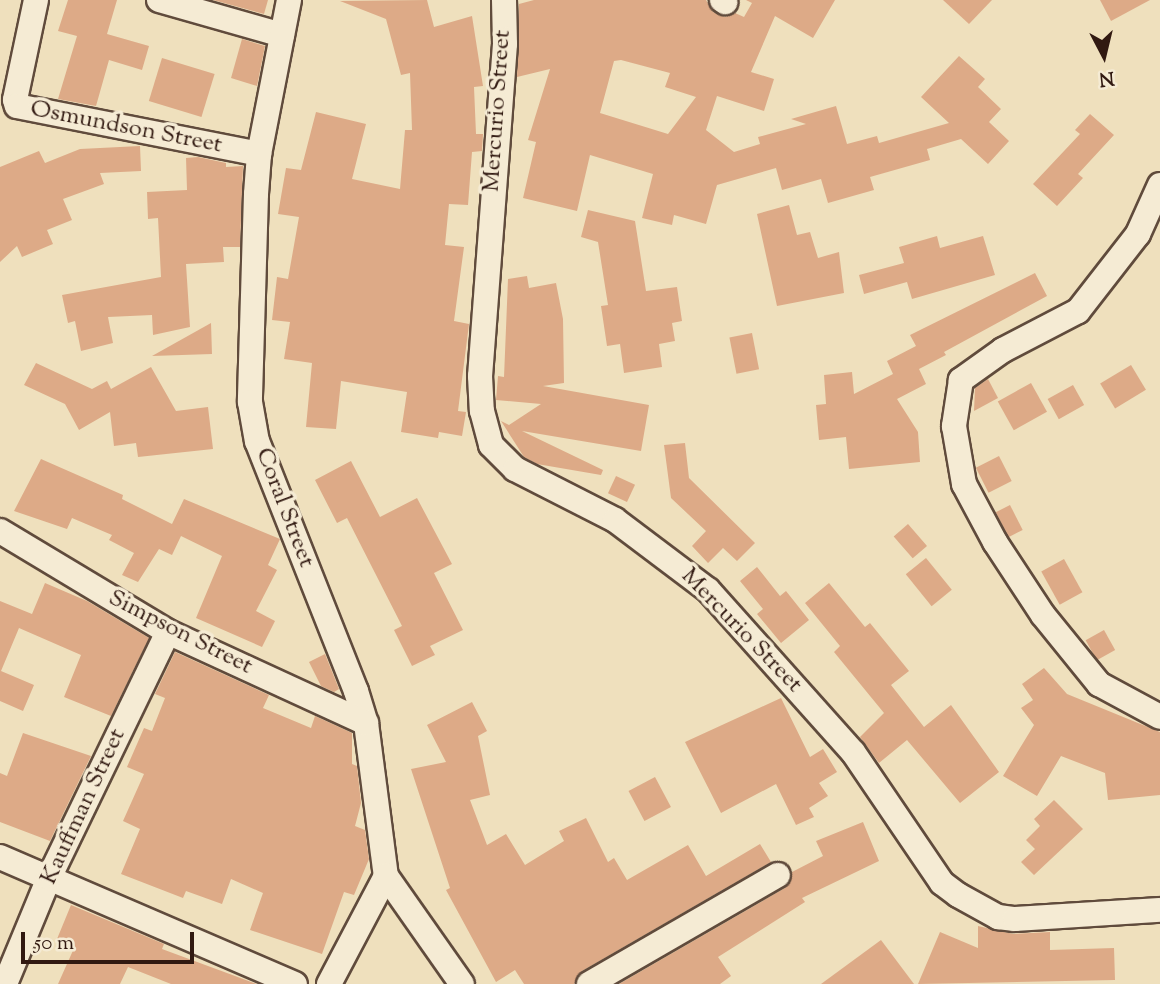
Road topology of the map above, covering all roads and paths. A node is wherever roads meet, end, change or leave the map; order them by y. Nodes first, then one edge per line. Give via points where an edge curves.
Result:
1 (36, 0) edge
2 (159, 0) edge
3 (289, 0) edge
4 (504, 0) edge
5 (282, 35) junction
6 (259, 154) junction
7 (1160, 186) edge
8 (0, 531) edge
9 (168, 632) junction
10 (1160, 717) edge
11 (366, 723) junction
12 (0, 858) edge
13 (778, 875) dead end
14 (387, 876) junction
15 (49, 878) junction
16 (1160, 910) edge
17 (5, 984) edge
18 (295, 984) edge
19 (329, 984) edge
20 (462, 984) edge
21 (589, 984) edge

1 - 6 street, Osmundson Street via 17,106
2 - 5 street
3 - 5 street, Coral Street
4 - 16 street, Mercurio Street via 505,44 480,376 482,411 491,445 515,469 615,520 708,590 853,752 942,883 958,895 998,917 1015,919
5 - 6 street, Coral Street
6 - 11 street, Coral Street via 250,402 257,441
7 - 10 street via 1138,234 1078,311 1003,350 961,380 954,426 964,484 1043,615 1099,684
8 - 9 street, Simpson Street
9 - 11 street, Simpson Street
9 - 15 street, Kauffman Street
11 - 14 street, Coral Street
12 - 15 street
13 - 21 street
14 - 19 street
14 - 20 street, Coral Street
15 - 17 street, Kauffman Street
15 - 18 street

